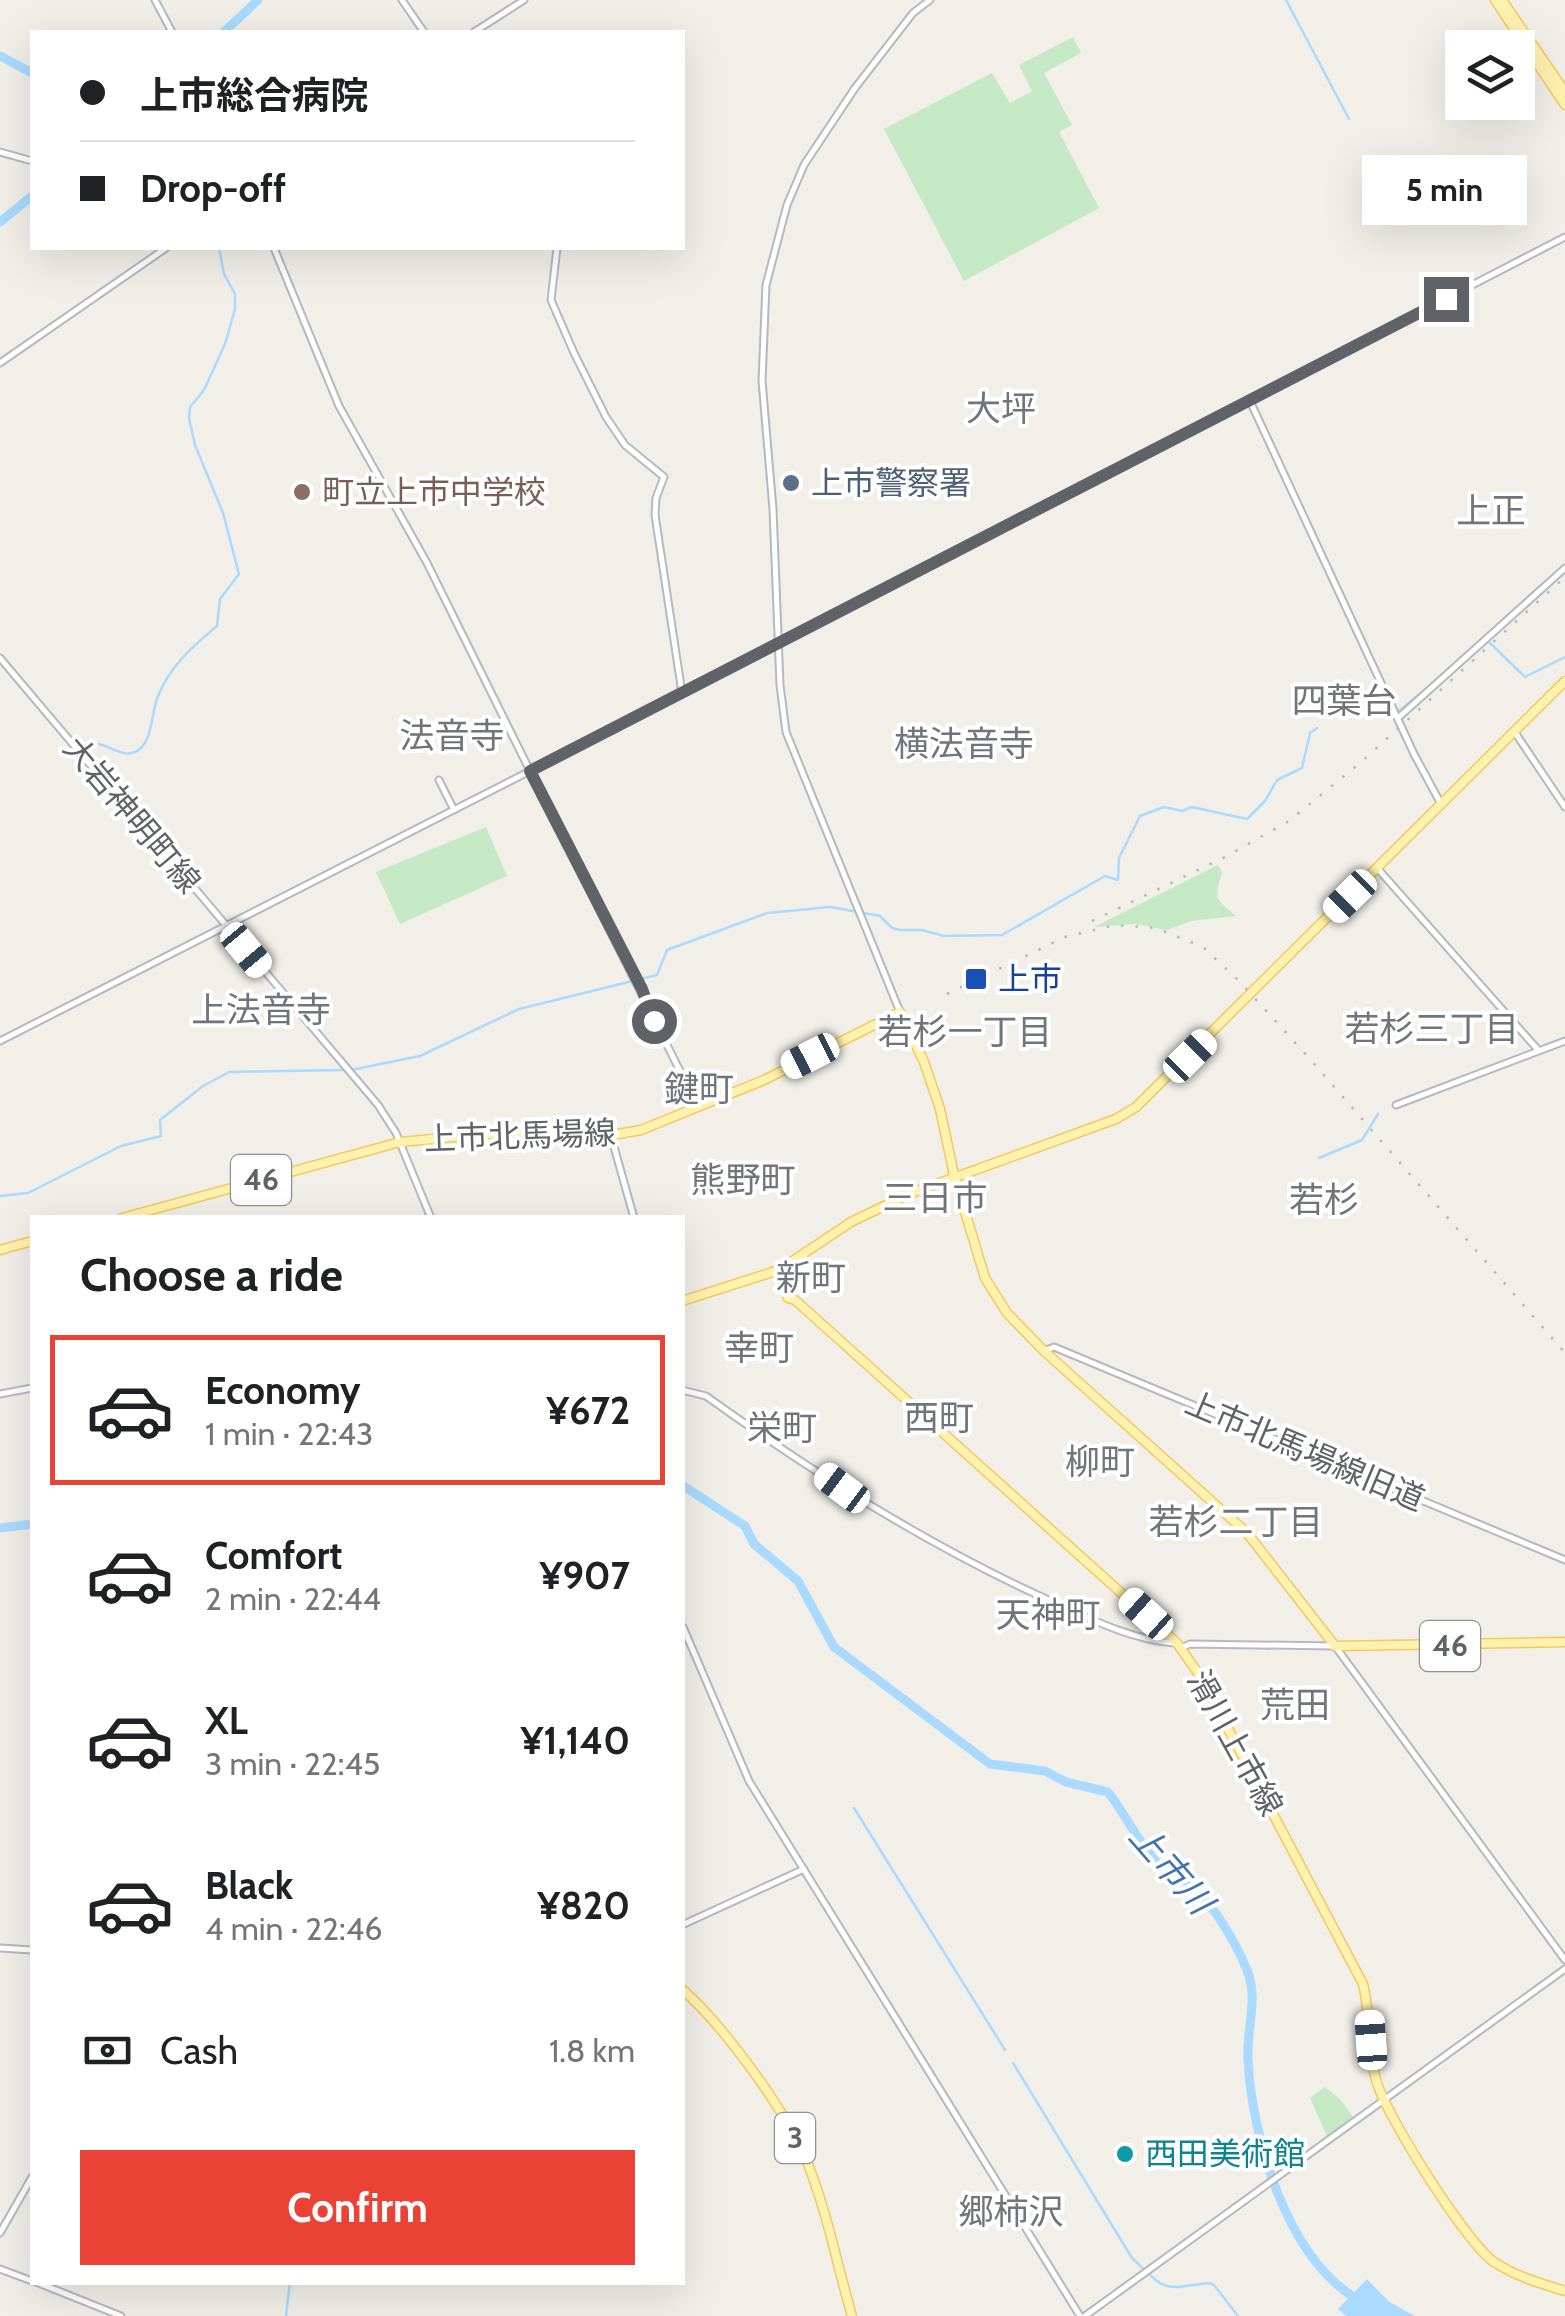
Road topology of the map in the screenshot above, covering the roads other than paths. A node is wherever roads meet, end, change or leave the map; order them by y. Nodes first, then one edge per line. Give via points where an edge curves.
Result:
1 (155, 0) edge
2 (402, 0) edge
3 (524, 0) edge
4 (930, 0) edge
5 (1494, 0) edge
6 (1502, 0) edge
7 (171, 30) edge
8 (423, 30) edge
9 (477, 30) edge
10 (1564, 87) edge
11 (1565, 105) edge
12 (0, 152) edge
13 (30, 160) edge
14 (1565, 237) edge
15 (163, 250) edge
16 (275, 250) edge
17 (557, 250) edge
18 (0, 364) edge
19 (1250, 400) junction
20 (1565, 568) edge
21 (777, 645) junction
22 (0, 658) edge
23 (1565, 681) edge
24 (682, 693) junction
25 (1398, 718) junction
26 (1514, 731) junction
27 (530, 771) junction
28 (439, 780) dead end
29 (1441, 804) junction
30 (1565, 807) edge
31 (454, 810) junction
32 (1378, 869) junction
33 (226, 925) junction
34 (900, 1012) junction
35 (1565, 1040) edge
36 (0, 1041) edge
37 (1539, 1051) junction
38 (698, 1106) junction
39 (1396, 1106) dead end
40 (611, 1136) junction
41 (400, 1142) junction
42 (954, 1175) junction
43 (133, 1215) edge
44 (430, 1215) edge
45 (633, 1215) edge
46 (30, 1242) edge
47 (0, 1250) edge
48 (779, 1270) junction
49 (685, 1300) edge
50 (1044, 1351) junction
51 (30, 1388) edge
52 (685, 1391) edge
53 (0, 1394) edge
54 (1565, 1560) edge
55 (685, 1633) edge
56 (1565, 1642) edge
57 (1179, 1646) junction
58 (1335, 1646) junction
59 (804, 1869) junction
60 (685, 1924) edge
61 (0, 1948) edge
62 (30, 1950) edge
63 (1565, 1960) edge
64 (1565, 1969) edge
65 (685, 1992) edge
66 (1384, 2100) junction
67 (30, 2181) edge
68 (0, 2233) edge
69 (0, 2270) edge
70 (30, 2281) edge
71 (42, 2285) edge
72 (1565, 2292) edge
73 (122, 2316) edge
74 (852, 2316) edge
75 (1082, 2316) edge

1 - 7 street
2 - 8 street
3 - 9 street
4 - 21 street via 913,13 826,130 795,183 766,285 762,350
5 - 11 main road
6 - 10 main road
12 - 13 street
14 - 19 street
15 - 18 street
16 - 27 street via 339,406 427,562
17 - 24 street via 551,300 574,353 625,445 664,476 655,515
19 - 21 street
19 - 25 street
20 - 25 street
21 - 24 street
21 - 34 street via 790,745
22 - 33 street, 大岩神明町線
23 - 26 main road
24 - 27 street
25 - 29 street
26 - 29 main road
26 - 30 street
27 - 31 street
27 - 38 street
28 - 31 street
29 - 32 main road
31 - 33 street
32 - 37 street
32 - 42 main road via 1136,1106
33 - 36 street
33 - 41 street, 大岩神明町線 via 378,1105
34 - 38 main road, 上市北馬場線 / 46
34 - 42 main road via 940,1109
35 - 37 street
37 - 39 street
38 - 40 main road, 上市北馬場線 / 46
40 - 41 main road, 上市北馬場線 / 46 via 488,1134
40 - 45 street
41 - 43 main road, 上市北馬場線 / 46
41 - 44 street, 大岩神明町線
42 - 48 main road via 851,1222
42 - 50 main road via 984,1278
46 - 47 main road
48 - 49 main road
48 - 57 main road, 滑川上市線 via 788,1298
50 - 54 street, 上市北馬場線旧道 via 1054,1346
50 - 58 main road via 1248,1533
51 - 53 street
52 - 57 street via 706,1396 980,1570 1133,1637
55 - 59 street via 749,1780
56 - 58 main road, 46
57 - 58 street
57 - 66 main road, 滑川上市線 via 1356,1967
58 - 63 street
59 - 60 street
59 - 75 street
61 - 62 street
64 - 66 street
65 - 74 main road, 3 via 717,2025 799,2143
66 - 72 main road, 滑川上市線 via 1480,2250 1508,2270
66 - 75 street
67 - 68 street
69 - 70 street
71 - 73 street

